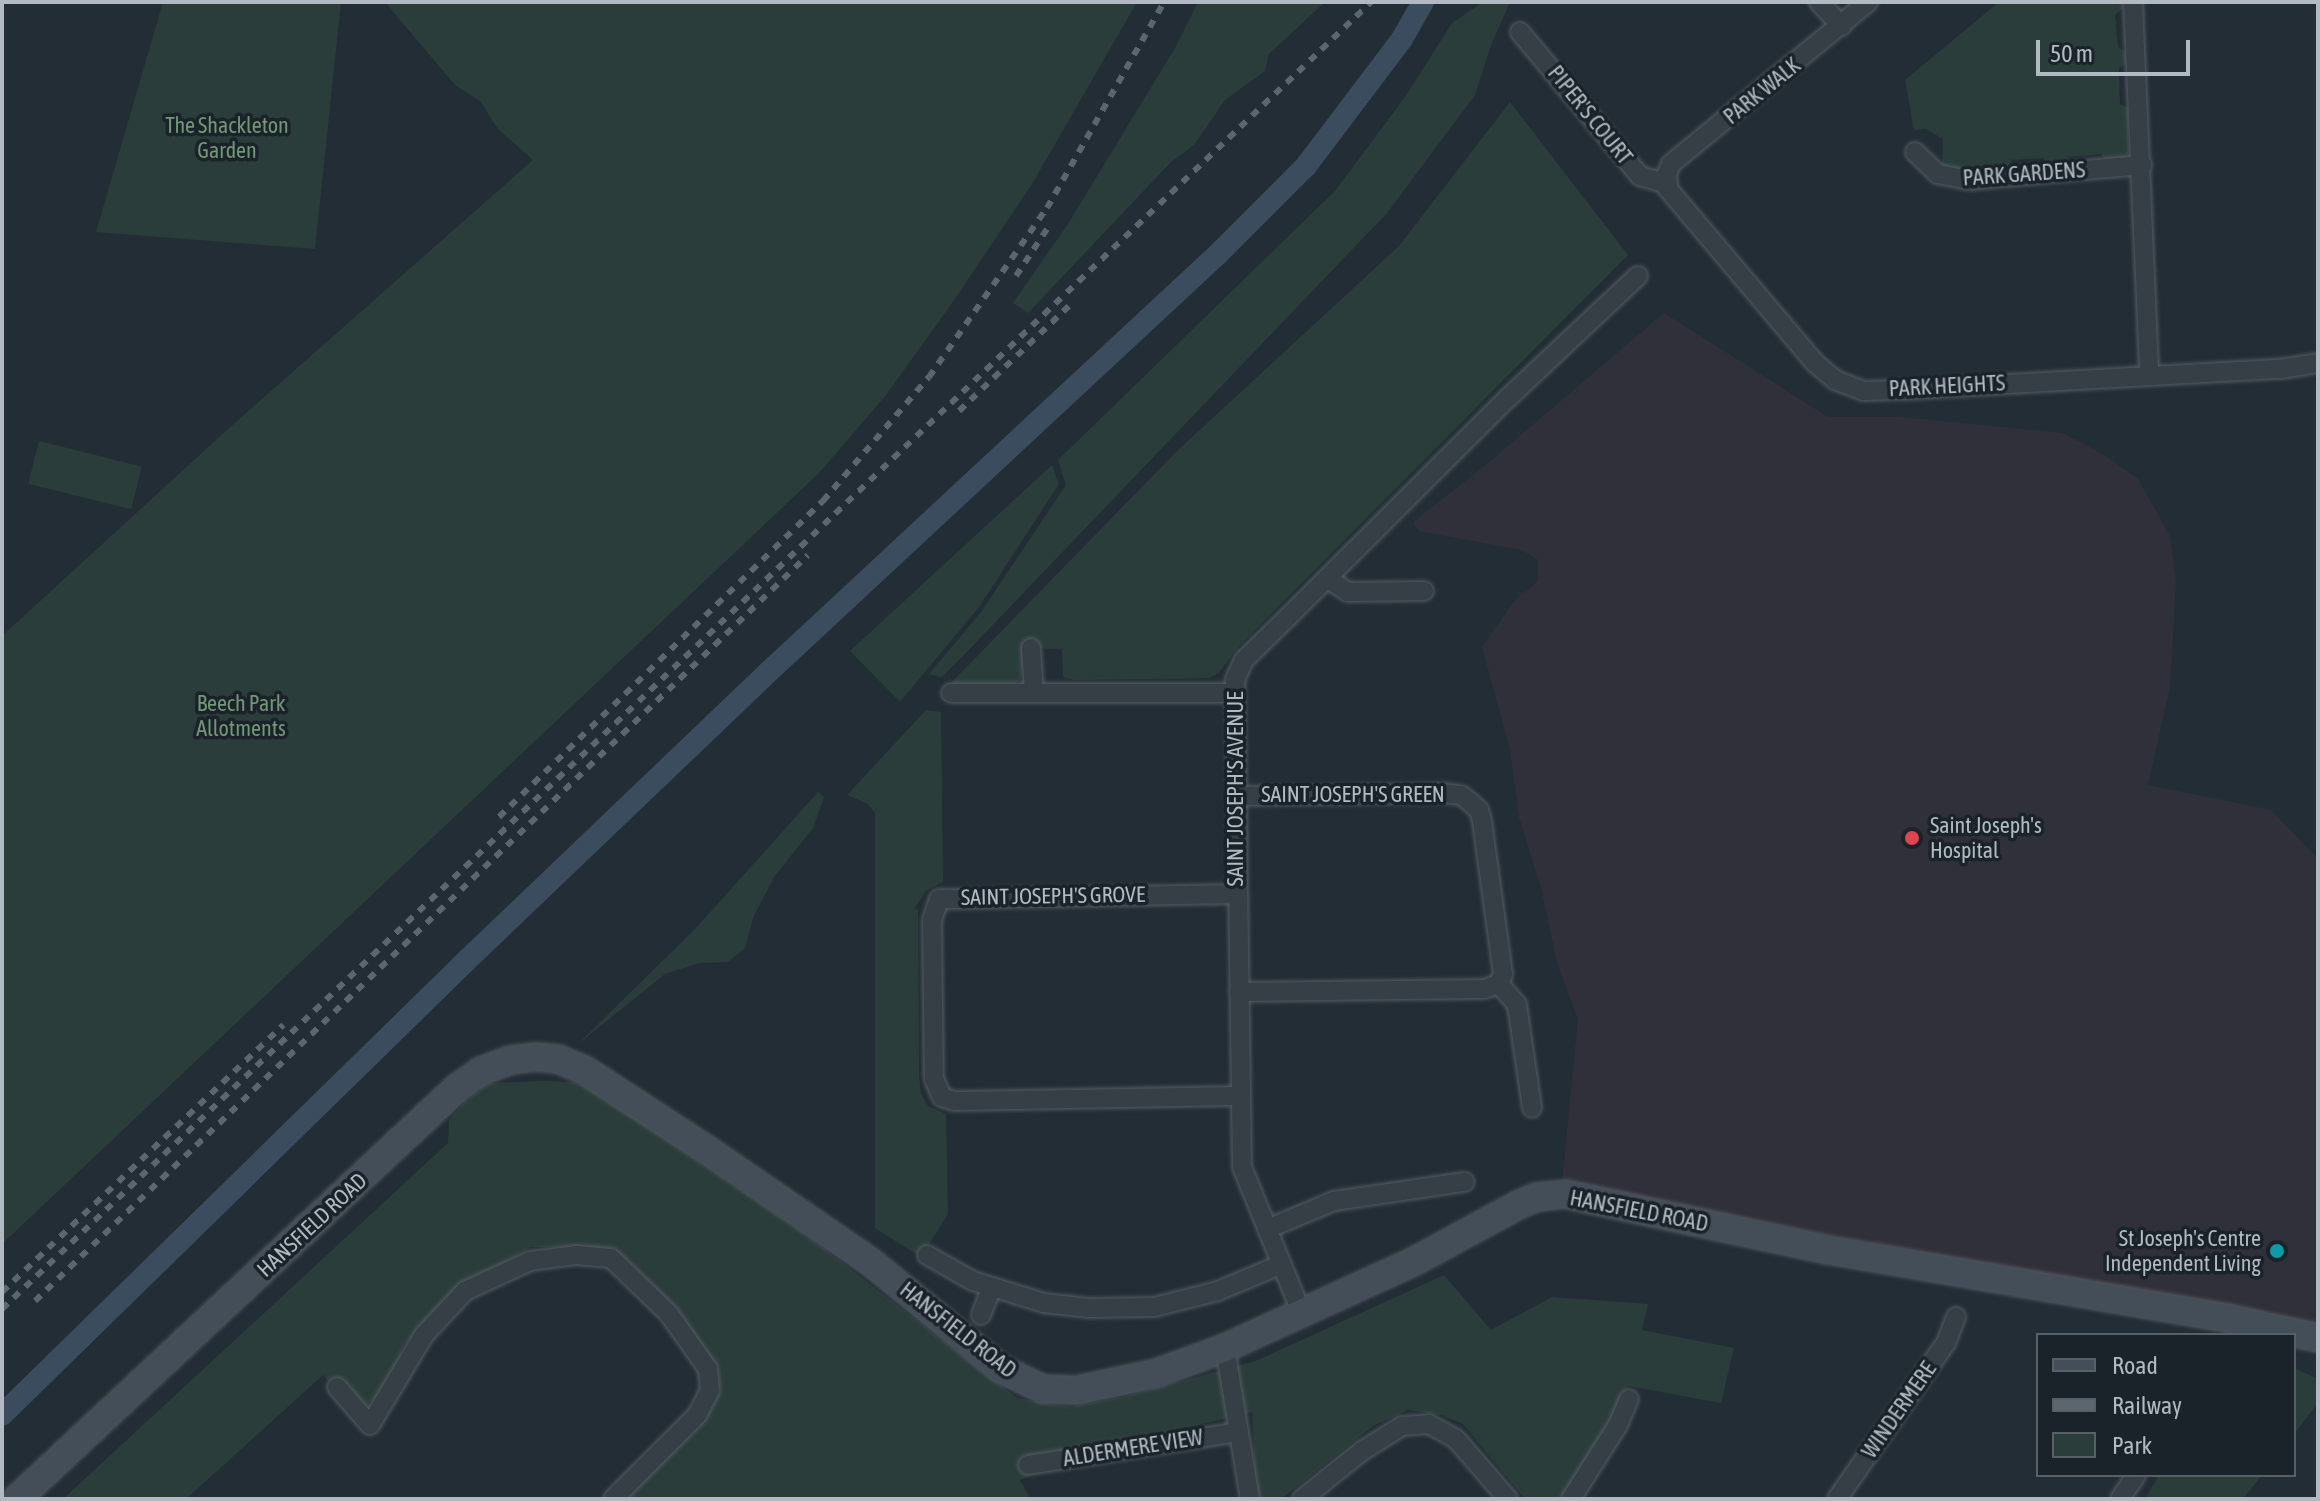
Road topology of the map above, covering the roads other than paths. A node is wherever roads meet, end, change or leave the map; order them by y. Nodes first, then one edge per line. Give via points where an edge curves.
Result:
1 (1819, 2) edge
2 (1868, 2) edge
3 (2133, 2) edge
4 (1841, 26) junction
5 (1520, 32) dead end
6 (1915, 152) dead end
7 (2142, 165) junction
8 (1668, 184) junction
9 (1638, 276) dead end
10 (2318, 363) edge
11 (2149, 375) junction
12 (1327, 578) junction
13 (1424, 591) dead end
14 (1031, 648) dead end
15 (1034, 692) junction
16 (951, 693) dead end
17 (1235, 693) junction
18 (1238, 796) junction
19 (1237, 894) junction
20 (1499, 984) junction
21 (1239, 992) junction
22 (1241, 1096) junction
23 (1532, 1108) dead end
24 (1465, 1182) dead end
25 (1267, 1229) junction
26 (927, 1255) dead end
27 (1280, 1265) junction
28 (992, 1287) junction
29 (1302, 1314) junction
30 (981, 1315) dead end
31 (1956, 1317) dead end
32 (2226, 1327) edge
33 (2276, 1333) edge
34 (2296, 1335) edge
35 (2318, 1338) edge
36 (1225, 1348) junction
37 (337, 1387) dead end
38 (1629, 1399) dead end
39 (1238, 1432) junction
40 (1028, 1465) dead end
41 (2135, 1477) edge
42 (17, 1499) edge
43 (613, 1499) edge
44 (1250, 1499) edge
45 (1302, 1499) edge
46 (1508, 1499) edge
47 (1571, 1499) edge
48 (1837, 1499) edge
49 (2120, 1499) edge

1 - 4 street
2 - 4 street, PARK WALK
3 - 7 street
4 - 8 street, PARK WALK via 1671,164
5 - 8 street, PIPER'S COURT via 1640,176
6 - 7 street, PARK GARDENS via 1938,174 1970,180
7 - 11 street
8 - 11 street, PARK HEIGHTS via 1805,352 1835,380 1864,391
9 - 12 street, SAINT JOSEPH'S AVENUE
10 - 11 street, PARK HEIGHTS
12 - 13 street via 1348,592
12 - 17 street, SAINT JOSEPH'S AVENUE via 1244,660
14 - 15 street
15 - 16 street
15 - 17 street
17 - 18 street, SAINT JOSEPH'S AVENUE
18 - 19 street, SAINT JOSEPH'S AVENUE
18 - 20 street, SAINT JOSEPH'S GREEN via 1461,795 1479,810 1488,853 1503,974
19 - 21 street, SAINT JOSEPH'S AVENUE
19 - 22 street, SAINT JOSEPH'S GROVE via 939,899 932,921 934,1079 942,1097 954,1101
20 - 21 street via 1484,989
20 - 23 street via 1517,1005
21 - 22 street, SAINT JOSEPH'S AVENUE
22 - 25 street, SAINT JOSEPH'S AVENUE via 1242,1167
24 - 25 street via 1439,1192 1334,1201
25 - 27 street, SAINT JOSEPH'S AVENUE
26 - 28 street
27 - 28 street via 1218,1291 1154,1307 1044,1303
27 - 29 street, SAINT JOSEPH'S AVENUE
28 - 30 street
29 - 32 street, HANSFIELD ROAD via 1518,1205 1565,1194
29 - 36 street, HANSFIELD ROAD
31 - 48 street, WINDERMERE via 1946,1343
32 - 33 street, HANSFIELD ROAD
34 - 35 street, HANSFIELD ROAD
36 - 39 street
36 - 42 street, HANSFIELD ROAD via 1157,1373 1078,1390 1043,1389 1001,1369 872,1263 586,1071 558,1059 511,1060 481,1071 457,1088
37 - 43 street via 370,1425 424,1335 465,1291 530,1261 576,1255 611,1258 669,1314 708,1369 710,1390 698,1414
38 - 47 street
39 - 40 street, ALDERMERE VIEW
39 - 44 street
41 - 49 street
45 - 46 street via 1402,1426 1429,1424 1456,1439

